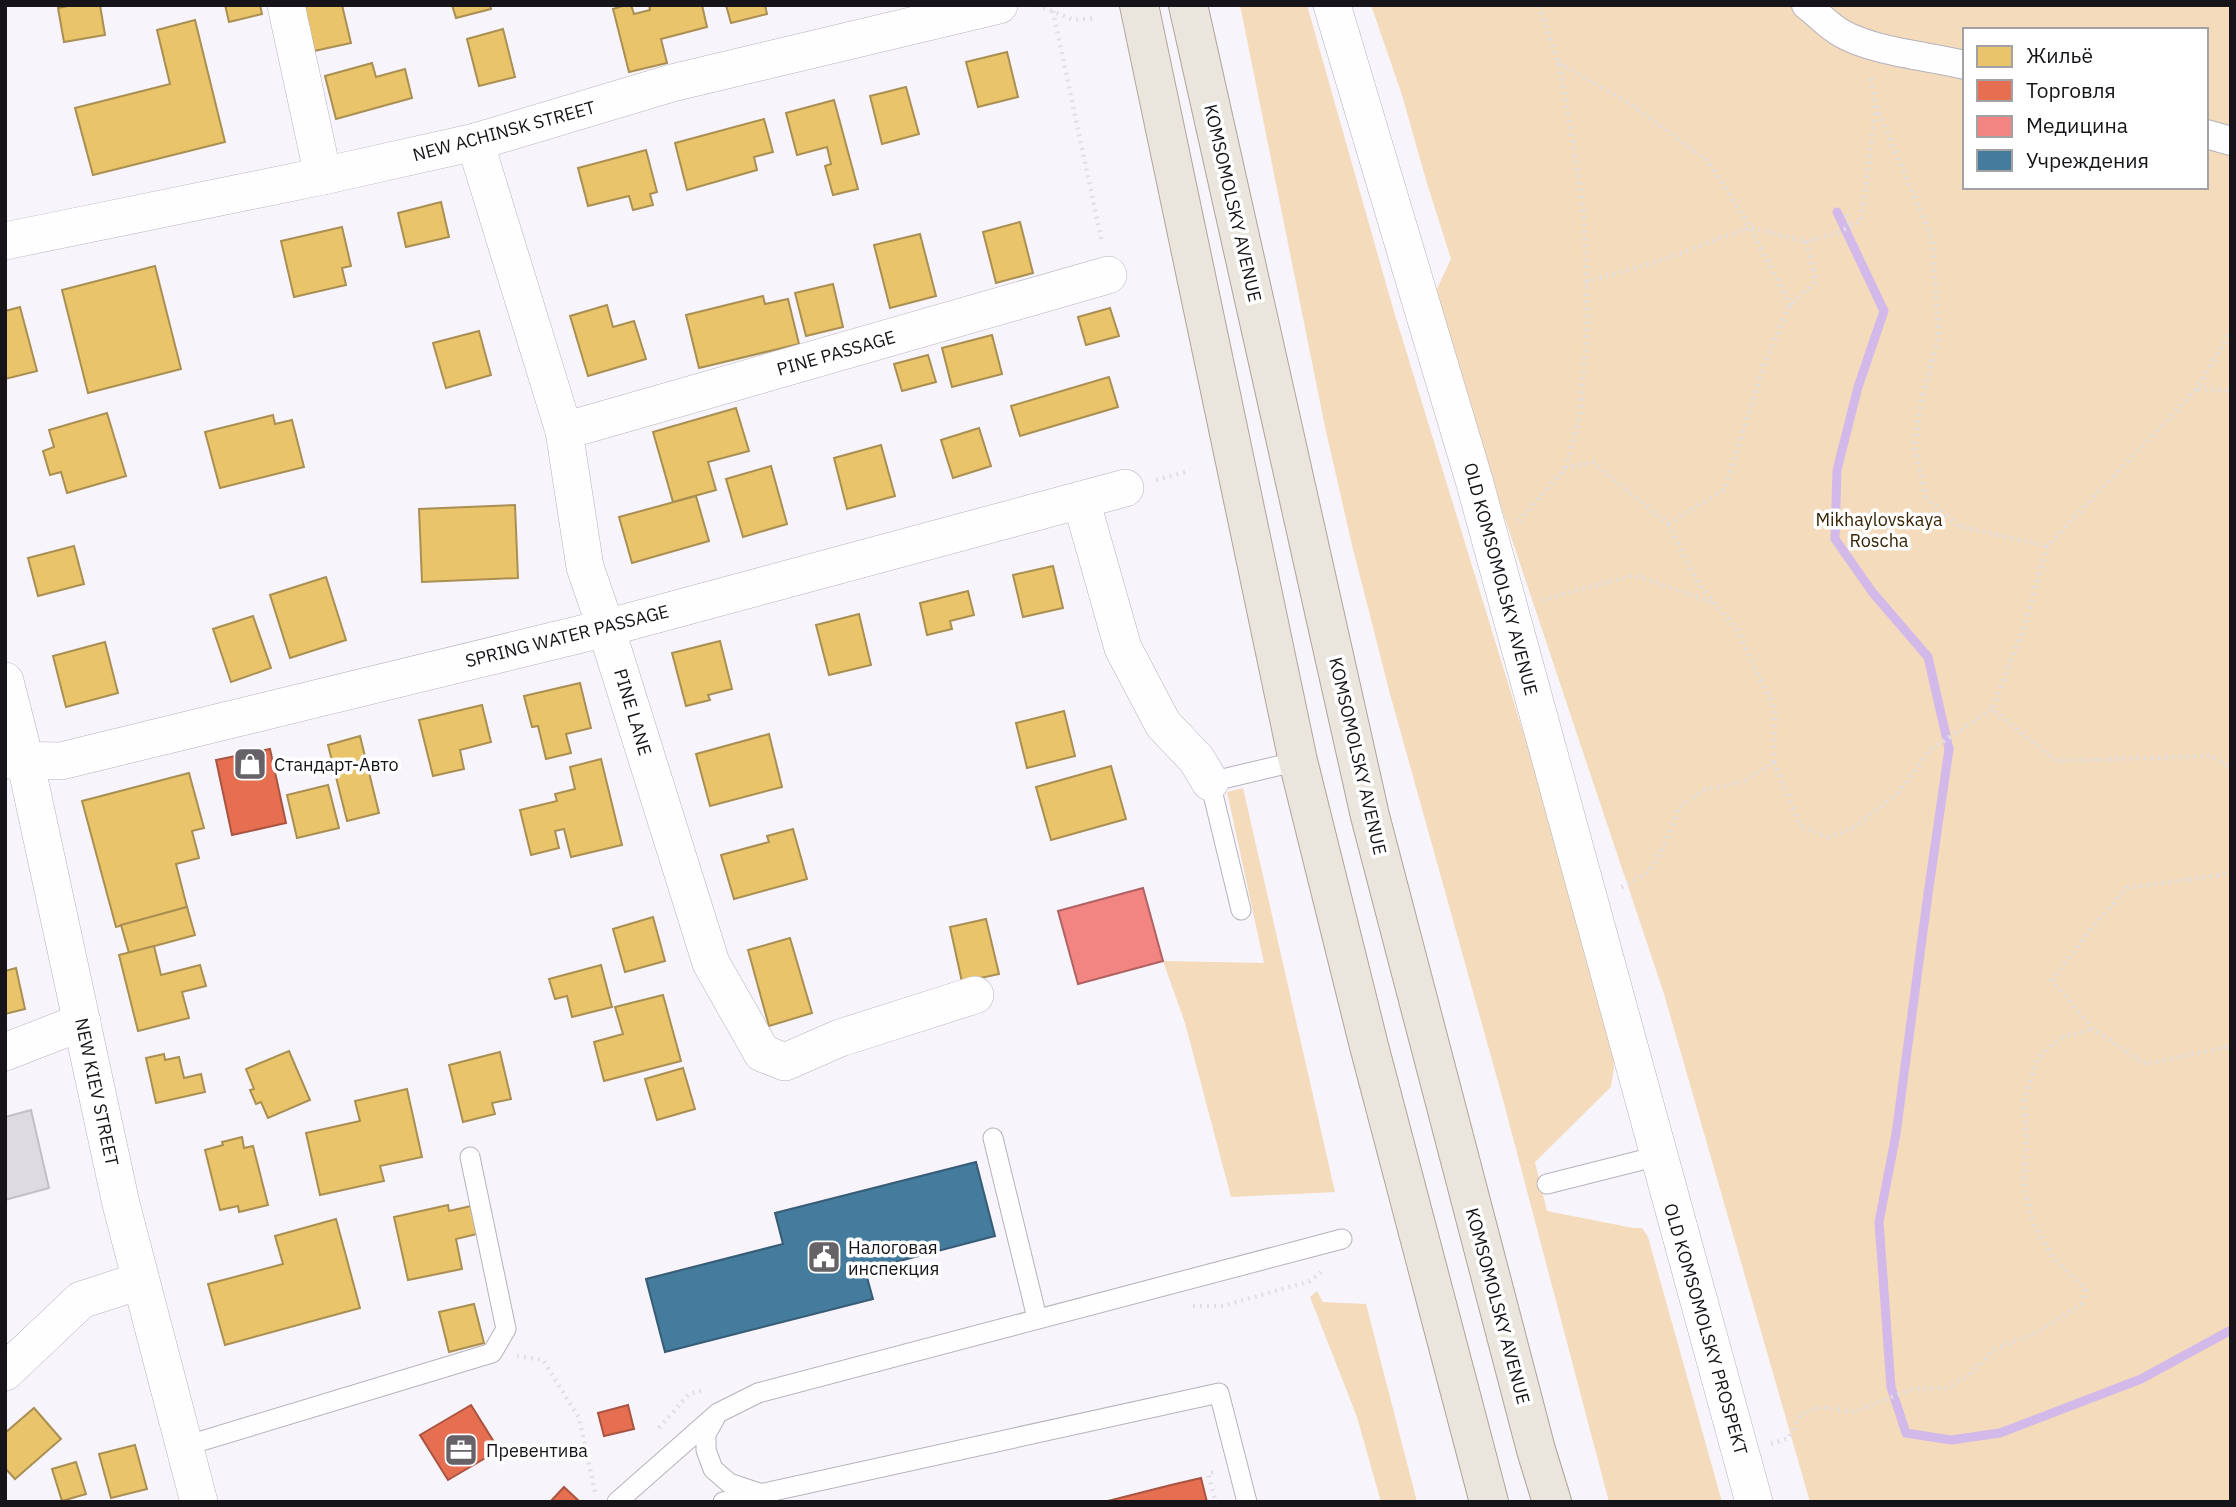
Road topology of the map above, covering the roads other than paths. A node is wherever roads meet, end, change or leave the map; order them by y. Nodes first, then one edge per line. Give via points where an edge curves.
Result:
1 (286, 5) edge
2 (999, 5) edge
3 (1139, 5) edge
4 (1188, 5) edge
5 (1332, 5) edge
6 (1806, 5) edge
7 (1963, 65) edge
8 (2208, 135) edge
9 (2231, 141) edge
10 (475, 142) junction
11 (323, 176) junction
12 (5, 241) edge
13 (1108, 275) road end
14 (564, 431) junction
15 (1125, 488) dead end
16 (1081, 500) junction
17 (606, 628) junction
18 (5, 681) edge
19 (15, 760) edge
20 (1298, 761) junction
21 (1210, 782) junction
22 (1241, 910) dead end
23 (975, 995) dead end
24 (82, 1022) junction
25 (5, 1052) edge
26 (993, 1138) dead end
27 (1658, 1156) junction
28 (470, 1157) dead end
29 (1548, 1184) dead end
30 (1342, 1239) dead end
31 (140, 1281) junction
32 (1037, 1318) junction
33 (5, 1372) edge
34 (718, 1413) junction
35 (185, 1446) junction
36 (760, 1493) junction
37 (199, 1502) edge
38 (617, 1502) edge
39 (723, 1502) edge
40 (1247, 1502) edge
41 (1489, 1502) edge
42 (1552, 1502) edge
43 (1754, 1502) edge

1 - 11 street
2 - 10 street, NEW ACHINSK STREET via 672,83
3 - 20 main road
4 - 42 main road, KOMSOMOLSKY AVENUE via 1370,816
5 - 27 street, OLD KOMSOMOLSKY AVENUE via 1490,536
6 - 7 street via 1841,33 1858,40
8 - 9 street
10 - 11 street, NEW ACHINSK STREET
10 - 14 street, PINE LANE
11 - 12 street, NEW ACHINSK STREET
13 - 14 street, PINE PASSAGE
14 - 17 street, PINE LANE via 585,567
15 - 16 street, SPRING WATER PASSAGE
16 - 17 street, SPRING WATER PASSAGE
16 - 21 street via 1123,648 1163,723 1197,760
17 - 19 street, SPRING WATER PASSAGE via 61,761
17 - 23 street, PINE LANE via 711,962 762,1054 785,1062 840,1038
18 - 19 street, NEW KIEV STREET
19 - 24 street, NEW KIEV STREET
20 - 21 lane
20 - 41 main road
21 - 22 lane
24 - 25 street
24 - 31 street, NEW KIEV STREET
26 - 32 lane
27 - 29 lane
27 - 43 street, OLD KOMSOMOLSKY PROSPEKT
28 - 35 lane via 506,1329 492,1353
30 - 32 lane
31 - 33 street via 81,1300
31 - 35 street, NEW KIEV STREET
32 - 34 lane via 758,1393
34 - 36 lane via 706,1434 713,1469 729,1483
34 - 38 lane
35 - 37 street, NEW KIEV STREET
36 - 39 lane
36 - 40 lane via 1219,1393

